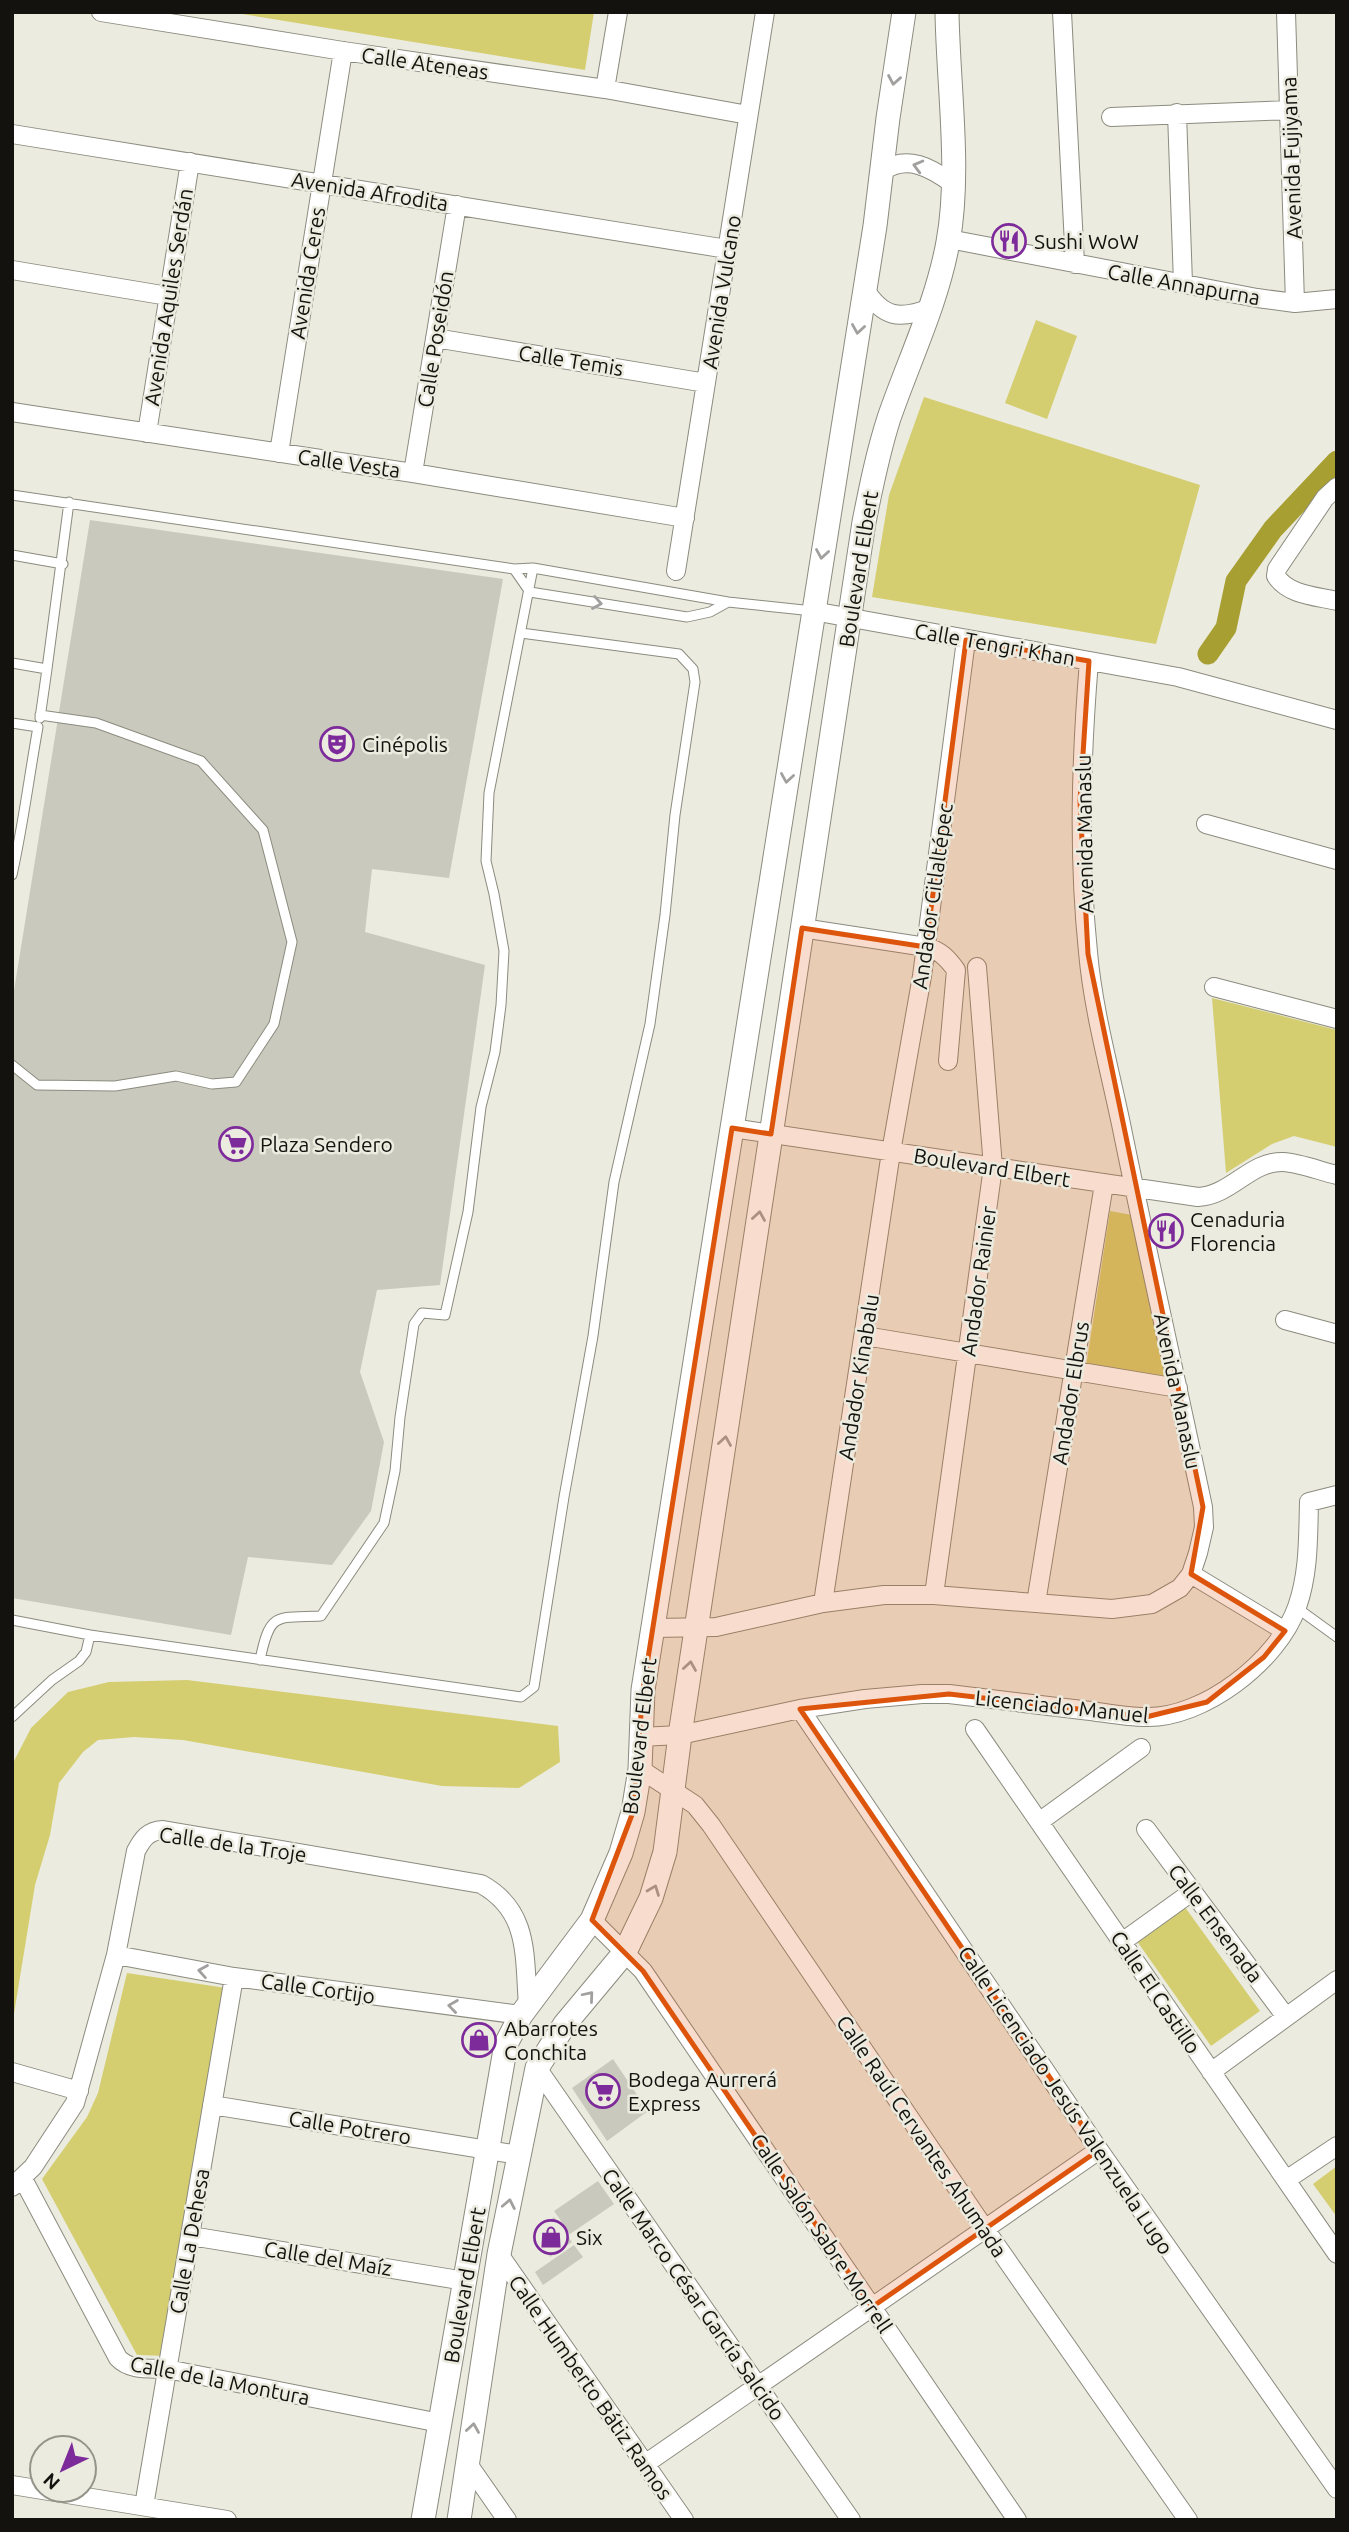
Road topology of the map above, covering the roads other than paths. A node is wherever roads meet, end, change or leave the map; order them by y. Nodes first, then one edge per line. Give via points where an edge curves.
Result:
1 (101, 12) edge
2 (618, 12) edge
3 (765, 12) edge
4 (904, 12) edge
5 (947, 12) edge
6 (1062, 12) edge
7 (1286, 12) edge
8 (211, 21) edge
9 (343, 51) junction
10 (605, 89) junction
11 (1289, 110) junction
12 (1177, 113) junction
13 (748, 115) junction
14 (1111, 117) dead end
15 (12, 134) edge
16 (190, 162) junction
17 (883, 171) junction
18 (322, 183) junction
19 (952, 183) junction
20 (457, 205) junction
21 (949, 239) junction
22 (727, 249) junction
23 (1075, 264) junction
24 (12, 270) edge
25 (1183, 284) junction
26 (864, 288) junction
27 (168, 296) junction
28 (1337, 299) edge
29 (1295, 303) junction
30 (931, 308) junction
31 (435, 338) junction
32 (706, 383) junction
33 (12, 412) edge
34 (147, 433) junction
35 (279, 453) junction
36 (413, 472) junction
37 (1331, 493) edge
38 (12, 495) edge
39 (69, 502) junction
40 (685, 518) junction
41 (12, 555) edge
42 (63, 564) junction
43 (533, 568) junction
44 (514, 569) junction
45 (676, 572) dead end
46 (530, 592) junction
47 (728, 601) junction
48 (1337, 601) edge
49 (813, 611) junction
50 (850, 617) junction
51 (521, 633) junction
52 (966, 640) junction
53 (1089, 661) junction
54 (12, 663) edge
55 (47, 669) junction
56 (40, 715) junction
57 (1337, 720) edge
58 (12, 723) edge
59 (38, 727) junction
60 (1206, 824) dead end
61 (1337, 860) edge
62 (12, 876) edge
63 (803, 928) junction
64 (926, 947) junction
65 (977, 967) dead end
66 (1214, 987) dead end
67 (1337, 1019) edge
68 (948, 1061) dead end
69 (12, 1065) edge
70 (732, 1128) junction
71 (771, 1134) junction
72 (891, 1152) junction
73 (993, 1167) junction
74 (1337, 1175) edge
75 (1104, 1184) junction
76 (1134, 1188) junction
77 (1285, 1320) dead end
78 (1337, 1334) edge
79 (865, 1336) junction
80 (968, 1353) junction
81 (1074, 1371) junction
82 (1178, 1388) junction
83 (1337, 1495) edge
84 (1191, 1574) junction
85 (934, 1595) junction
86 (823, 1603) junction
87 (1036, 1603) junction
88 (1297, 1608) junction
89 (12, 1620) edge
90 (653, 1628) junction
91 (696, 1628) junction
92 (1285, 1632) junction
93 (90, 1635) junction
94 (1337, 1637) edge
95 (260, 1660) junction
96 (800, 1709) junction
97 (12, 1717) edge
98 (975, 1730) dead end
99 (680, 1735) junction
100 (640, 1737) junction
101 (1141, 1748) dead end
102 (640, 1769) junction
103 (674, 1792) junction
104 (1039, 1822) junction
105 (1146, 1829) dead end
106 (1193, 1891) junction
107 (592, 1920) junction
108 (1122, 1942) junction
109 (625, 1952) junction
110 (116, 1955) junction
111 (234, 1977) junction
112 (1337, 1980) edge
113 (524, 2010) junction
114 (1286, 2017) junction
115 (537, 2068) junction
116 (12, 2072) edge
117 (1211, 2072) junction
118 (79, 2091) junction
119 (212, 2105) junction
120 (1337, 2146) edge
121 (488, 2149) junction
122 (1099, 2150) junction
123 (519, 2155) junction
124 (1286, 2180) junction
125 (18, 2183) edge
126 (985, 2229) junction
127 (191, 2236) junction
128 (499, 2254) junction
129 (1337, 2254) edge
130 (465, 2281) junction
131 (872, 2307) junction
132 (167, 2369) junction
133 (758, 2385) junction
134 (440, 2423) junction
135 (468, 2464) junction
136 (645, 2464) junction
137 (12, 2485) edge
138 (1337, 2489) edge
139 (144, 2506) junction
140 (216, 2519) edge
141 (423, 2520) edge
142 (459, 2520) edge
143 (507, 2520) edge
144 (684, 2520) edge
145 (851, 2520) edge
146 (1017, 2520) edge
147 (1188, 2520) edge

1 - 8 street, Calle Ateneas
2 - 10 street
3 - 13 street, Avenida Vulcano
4 -> 17 street, Boulevard Elbert
5 - 19 street, Boulevard Elbert
6 - 23 street
7 - 11 street, Avenida Fujiyama
8 - 9 street, Calle Ateneas
9 - 10 street, Calle Ateneas
9 - 18 street, Avenida Ceres
10 - 13 street, Calle Ateneas
11 - 12 street
11 - 29 street, Avenida Fujiyama
12 - 14 street
12 - 25 street
13 - 22 street, Avenida Vulcano
15 - 16 street, Avenida Afrodita
16 - 18 street, Avenida Afrodita
16 - 27 street, Avenida Aquiles Serdán
19 -> 17 street via 917,164 895,164
17 - 26 street, Boulevard Elbert
18 - 20 street, Avenida Afrodita
18 - 35 street, Avenida Ceres
19 - 21 street, Boulevard Elbert
20 - 22 street, Avenida Afrodita
20 - 31 street, Calle Poseidón
21 - 23 street, Calle Annapurna
21 - 30 street, Boulevard Elbert
22 - 32 street, Avenida Vulcano
23 - 25 street, Calle Annapurna
24 - 27 street
25 - 29 street, Calle Annapurna
26 - 30 street via 878,306 895,315
26 -> 49 street, Boulevard Elbert
27 - 34 street, Avenida Aquiles Serdán
28 - 29 street, Calle Annapurna
30 - 50 street, Boulevard Elbert via 876,463
31 - 32 street, Calle Temis
31 - 36 street, Calle Poseidón
32 - 40 street, Avenida Vulcano
33 - 34 street, Calle Vesta
34 - 35 street, Calle Vesta
35 - 36 street, Calle Vesta
36 - 40 street, Calle Vesta
37 - 48 street via 1276,576 1289,589
38 - 39 lane
39 - 42 lane
39 - 44 lane
40 - 45 street, Avenida Vulcano
41 - 42 lane
42 - 55 lane
43 - 44 lane
43 - 46 lane
43 - 47 lane
44 - 46 lane
46 -> 47 lane via 687,617 710,612
46 - 51 lane
47 - 49 lane
49 - 50 street, Calle Tengri Khan
49 -> 70 street, Boulevard Elbert
50 - 52 street, Calle Tengri Khan
50 - 63 street, Boulevard Elbert
51 - 95 lane via 489,793 486,844 503,951 501,1005 481,1107 468,1212 445,1315 422,1313 414,1324 384,1523 321,1616 278,1618 271,1624
51 - 95 lane via 679,654 693,669 695,682 652,1012 614,1182 537,1678 534,1688 521,1697
52 - 53 street, Calle Tengri Khan
52 - 64 street, Andador Citlaltépec
53 - 57 street, Calle Tengri Khan via 1178,677
53 - 76 street, Avenida Manaslu via 1080,801 1088,954
54 - 55 lane
55 - 56 lane
56 - 59 lane
56 - 69 lane via 96,723 201,761 263,830 292,942 274,1024 236,1082 212,1084 176,1076 115,1086 37,1085
58 - 59 lane
59 - 62 lane
60 - 61 street
63 - 64 street
63 - 71 street, Boulevard Elbert
64 - 68 street via 936,949 956,970
64 - 72 street, Andador Citlaltépec
65 - 73 street, Andador Rainier
66 - 67 street
70 - 71 street, Boulevard Elbert
70 - 90 street, Boulevard Elbert
71 - 72 street, Boulevard Elbert
91 -> 71 street, Boulevard Elbert
72 - 73 street, Boulevard Elbert
72 - 79 street, Andador Kinabalu
73 - 75 street, Boulevard Elbert
73 - 80 street, Andador Rainier
74 - 76 street, Boulevard Elbert via 1284,1162 1256,1169 1213,1196 1198,1198
75 - 76 street, Boulevard Elbert
75 - 81 street, Andador Elbrus
76 - 82 street, Avenida Manaslu
77 - 78 street
79 - 80 street
79 - 86 street, Andador Kinabalu
80 - 81 street
80 - 85 street, Andador Rainier
81 - 82 street
81 - 87 street, Andador Elbrus
82 - 84 street, Avenida Manaslu via 1203,1507 1204,1527
83 - 88 street, Licenciado Manuel via 1309,1502 1307,1564
84 - 87 street via 1180,1588 1152,1604 1112,1609
84 - 92 street
85 - 86 street via 884,1595
85 - 87 street
86 - 91 street
88 - 92 street, Licenciado Manuel
88 - 94 lane
89 - 93 lane
90 - 91 street
90 - 100 street, Boulevard Elbert
99 -> 91 street, Boulevard Elbert
92 - 96 street, Licenciado Manuel via 1264,1657 1207,1702 1170,1715 1146,1717 949,1694
93 - 95 lane
93 - 97 lane via 79,1661
96 - 99 street, Licenciado Manuel
96 - 122 street, Calle Licenciado Jesús Valenzuela Lugo
98 - 104 street, Calle El Castillo
99 - 100 street, Licenciado Manuel
99 - 103 street, Boulevard Elbert
100 - 102 street, Boulevard Elbert
101 - 104 street
102 - 103 street, Calle Raúl Cervantes Ahumada
102 - 107 street, Boulevard Elbert via 621,1853
109 -> 103 street, Boulevard Elbert via 660,1875
103 - 126 street, Calle Raúl Cervantes Ahumada via 695,1805 711,1825
104 - 108 street, Calle El Castillo
105 - 106 street, Calle Ensenada
106 - 108 street
106 - 114 street, Calle Ensenada
107 - 109 street, Calle Salón Sabre Morrell
107 - 113 street, Boulevard Elbert
108 - 117 street, Calle El Castillo
115 -> 109 street, Boulevard Elbert via 565,2024
109 - 131 street, Calle Salón Sabre Morrell via 657,1991
111 -> 110 street, Calle Cortijo
110 - 113 street, Calle de la Troje via 136,1851 143,1838 163,1830 481,1884 505,1902 520,1927
110 - 118 street, Calle de la Troje
113 -> 111 street, Calle Cortijo
111 - 119 street, Calle La Dehesa
112 - 114 street
113 - 121 street, Boulevard Elbert via 506,2044
114 - 117 street
115 - 123 street, Boulevard Elbert
115 - 133 street, Calle Marco César García Salcido
116 - 118 street
117 - 124 street, Calle El Castillo
118 - 125 street, Calle de la Troje via 70,2114
119 - 121 street, Calle Potrero
119 - 127 street, Calle La Dehesa
120 - 124 street
121 - 123 street, Calle Potrero
121 - 130 street, Boulevard Elbert
122 - 126 street
122 - 138 street, Calle Licenciado Jesús Valenzuela Lugo
128 -> 123 street, Boulevard Elbert
124 - 129 street, Calle El Castillo
125 - 132 street, Calle de la Montura via 118,2358 132,2368
126 - 131 street
126 - 147 street, Calle Raúl Cervantes Ahumada
127 - 130 street, Calle del Maíz
127 - 132 street, Calle La Dehesa
135 -> 128 street, Boulevard Elbert
128 - 136 street, Calle Humberto Bátiz Ramos
130 - 134 street, Boulevard Elbert
131 - 133 street
131 - 146 street, Calle Salón Sabre Morrell
132 - 134 street, Calle de la Montura
132 - 139 street, Calle La Dehesa
133 - 136 street
133 - 145 street, Calle Marco César García Salcido
134 - 141 street, Boulevard Elbert
135 - 142 street, Boulevard Elbert
135 - 143 street
136 - 144 street, Calle Humberto Bátiz Ramos
137 - 139 street
139 - 140 street

